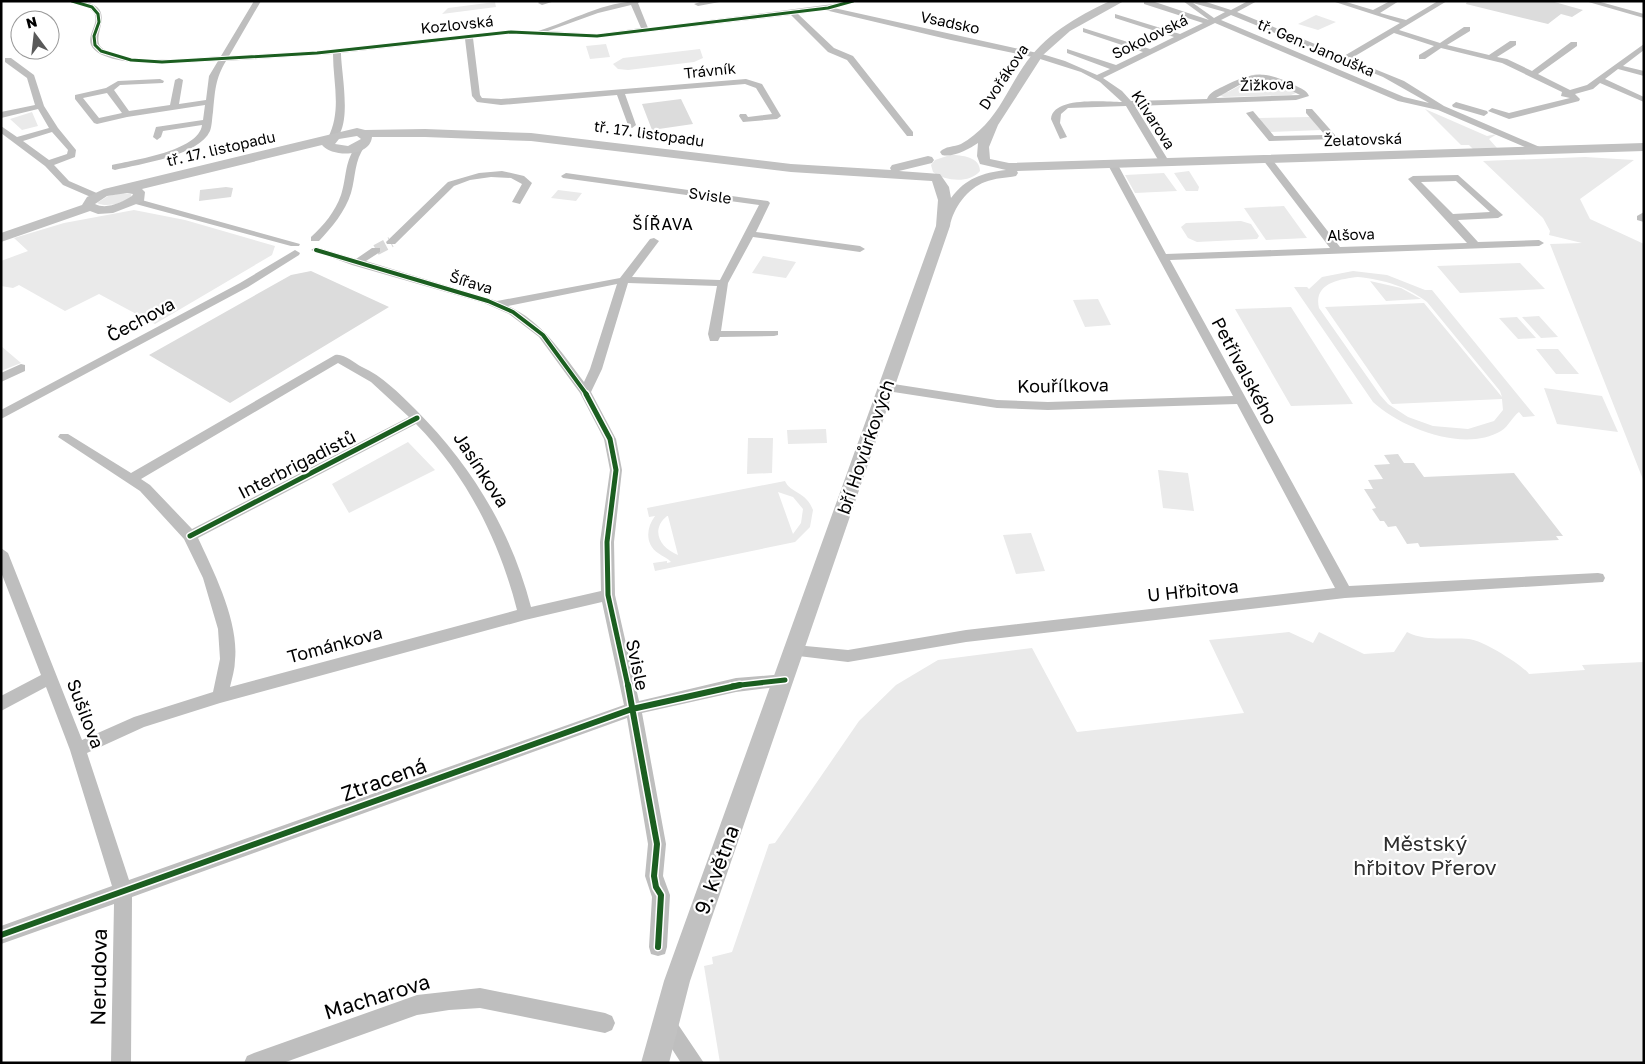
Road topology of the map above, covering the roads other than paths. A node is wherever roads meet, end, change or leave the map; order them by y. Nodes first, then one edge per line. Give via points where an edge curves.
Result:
1 (72, 1) edge
2 (258, 1) edge
3 (552, 1) edge
4 (722, 1) edge
5 (853, 1) edge
6 (1119, 1) edge
7 (1186, 1) edge
8 (1194, 1) edge
9 (1254, 1) edge
10 (1334, 1) edge
11 (1396, 1) edge
12 (1444, 1) edge
13 (1588, 1) edge
14 (635, 2) edge
15 (1147, 2) edge
16 (542, 4) dead end
17 (698, 4) dead end
18 (828, 8) junction
19 (792, 12) junction
20 (1232, 12) junction
21 (1374, 13) junction
22 (854, 15) junction
23 (1118, 16) dead end
24 (1644, 16) edge
25 (1212, 22) junction
26 (1407, 23) junction
27 (1466, 29) dead end
28 (1086, 30) dead end
29 (646, 31) junction
30 (1394, 31) junction
31 (539, 33) junction
32 (469, 37) junction
33 (1180, 37) junction
34 (1513, 43) dead end
35 (1574, 44) dead end
36 (1440, 46) junction
37 (1644, 46) edge
38 (337, 51) junction
39 (1070, 51) dead end
40 (1150, 52) junction
41 (1038, 54) junction
42 (1422, 57) dead end
43 (1490, 58) junction
44 (223, 59) junction
45 (1344, 59) junction
46 (8, 60) dead end
47 (1618, 67) junction
48 (1116, 68) junction
49 (1533, 74) junction
50 (1644, 74) edge
51 (1097, 78) junction
52 (179, 80) dead end
53 (1600, 80) junction
54 (160, 81) dead end
55 (109, 90) junction
56 (620, 92) junction
57 (1568, 93) junction
58 (1067, 95) dead end
59 (1426, 95) junction
60 (1296, 98) junction
61 (1642, 98) edge
62 (1212, 100) junction
63 (1239, 100) junction
64 (209, 102) junction
65 (1127, 103) junction
66 (342, 104) junction
67 (40, 106) junction
68 (1066, 106) junction
69 (174, 107) junction
70 (1441, 108) junction
71 (1488, 112) junction
72 (127, 114) junction
73 (1, 115) edge
74 (743, 116) dead end
75 (1466, 118) junction
76 (207, 122) junction
77 (992, 125) junction
78 (632, 126) dead end
79 (1, 128) edge
80 (54, 129) junction
81 (910, 134) dead end
82 (158, 137) dead end
83 (1063, 137) dead end
84 (362, 139) junction
85 (16, 140) junction
86 (333, 144) junction
87 (1644, 146) edge
88 (1539, 150) junction
89 (946, 152) junction
90 (928, 160) junction
91 (1268, 160) junction
92 (984, 161) junction
93 (1165, 163) junction
94 (48, 164) junction
95 (1113, 165) junction
96 (114, 167) dead end
97 (1083, 167) junction
98 (349, 168) junction
99 (827, 170) junction
100 (566, 176) dead end
101 (936, 177) junction
102 (974, 180) junction
103 (120, 190) junction
104 (137, 199) junction
105 (93, 201) junction
106 (517, 202) dead end
107 (946, 214) junction
108 (1644, 215) edge
109 (1450, 217) junction
110 (1644, 219) edge
111 (750, 234) junction
112 (1, 238) edge
113 (392, 242) tunnel mouth
114 (654, 242) dead end
115 (1540, 243) dead end
116 (315, 245) junction
117 (1475, 245) junction
118 (295, 248) junction
119 (860, 249) dead end
120 (376, 250) tunnel mouth
121 (1337, 250) junction
122 (1164, 257) junction
123 (356, 263) junction
124 (624, 280) junction
125 (723, 283) junction
126 (498, 304) junction
127 (774, 333) dead end
128 (21, 368) dead end
129 (1, 378) edge
130 (887, 388) junction
131 (585, 392) junction
132 (1240, 400) junction
133 (1, 415) edge
134 (417, 418) junction
135 (64, 437) dead end
136 (131, 479) junction
137 (190, 536) junction
138 (1, 553) edge
139 (1598, 578) dead end
140 (1345, 592) junction
141 (608, 595) junction
142 (525, 614) junction
143 (795, 651) junction
144 (50, 677) junction
145 (785, 680) junction
146 (220, 696) junction
147 (1, 704) edge
148 (632, 709) junction
149 (78, 750) junction
150 (123, 891) junction
151 (1, 935) edge
152 (658, 947) dead end
153 (605, 1023) dead end
154 (666, 1024) junction
155 (121, 1063) edge
156 (254, 1063) edge
157 (655, 1063) edge
158 (694, 1063) edge

1 - 44 street, Kozlovská via 92,7 98,14 94,43 107,54 141,61
2 - 44 street
3 - 16 street
4 - 17 street
5 - 18 street
5 - 22 street via 850,6
6 - 41 main road, Dvořákova via 1064,29
7 - 25 street, tř. Gen. Janouška
8 - 20 street, tř. Gen. Janouška
9 - 20 street, Sokolovská
10 - 21 street
11 - 21 street
12 - 26 street
13 - 24 street
14 - 29 street
14 - 31 street via 596,11
15 - 25 street, tř. Gen. Janouška
18 - 19 street, Kozlovská
18 - 22 street, Vsadsko
19 - 29 street, Kozlovská
19 - 81 street via 831,50 850,58
20 - 25 street, Sokolovská
20 - 45 street, tř. Gen. Janouška
21 - 26 street
22 - 41 street, Vsadsko
23 - 33 street
25 - 33 street, Sokolovská
25 - 70 street, tř. Gen. Janouška via 1402,99
26 - 30 street
27 - 36 street
28 - 40 street
29 - 31 street, Kozlovská via 597,36
30 - 36 street
30 - 45 street
31 - 32 street, Kozlovská via 511,32
32 - 38 street, Kozlovská
32 - 56 street, Trávník via 476,96 480,100 501,102
33 - 40 street, Sokolovská
34 - 43 street
35 - 49 street
36 - 42 street
36 - 43 street
37 - 47 street
38 - 44 street, Kozlovská
38 - 66 street
39 - 48 street
40 - 48 street, Sokolovská
41 - 51 street, Klivarova
41 - 77 main road, Dvořákova
43 - 49 street via 1504,60
44 - 64 street via 213,76
45 - 59 street, tř. Gen. Janouška
46 - 67 street via 31,77
47 - 50 street
47 - 53 street
48 - 51 street, Sokolovská
49 - 57 street
51 - 65 street, Klivarova
52 - 69 street
53 - 57 street via 1590,87
53 - 61 street
54 - 55 street via 118,83
55 - 72 street
55 - 72 street via 78,97 96,121
56 - 74 street, Trávník via 752,82 759,86 777,116 746,120
56 - 78 street
57 - 71 street
57 - 71 street via 1576,100 1506,119
58 - 68 street
59 - 70 street, tř. Gen. Janouška
59 - 71 street
60 - 62 street, Žižkova via 1305,96 1304,93 1260,74 1240,80 1213,95
60 - 63 street, Žižkova
60 - 63 street, Želatovská via 1332,137 1272,139
62 - 63 street, Žižkova
62 - 65 street, Žižkova
64 - 69 street
64 - 76 street
65 - 68 street, Žižkova
65 - 93 street, Klivarova
66 - 84 street via 349,122
66 - 86 street
67 - 73 street
67 - 80 street
68 - 83 street via 1056,111 1054,120
69 - 72 street
70 - 75 street, tř. Gen. Janouška
71 - 75 street
75 - 88 street, tř. Gen. Janouška
76 - 82 street via 160,129
76 - 96 street via 202,138 193,144
77 - 89 main road, Dvořákova via 970,146
77 - 92 main road, Dvořákova via 982,149
79 - 85 street
80 - 85 street
80 - 94 street via 72,150 72,155
84 - 86 main road, tř. 17. listopadu via 346,133
84 - 98 street
84 - 99 main road, tř. 17. listopadu via 466,134 531,136
85 - 94 street
86 - 98 street
86 - 103 main road, tř. 17. listopadu
86 - 104 main road, tř. 17. listopadu via 216,169 156,186
87 - 88 main road, Želatovská
88 - 91 main road, Želatovská
89 - 90 main road, Dvořákova
89 - 92 main road, Želatovská via 964,153
90 - 99 main road, tř. 17. listopadu via 899,167
90 - 101 main road, bří Hovůrkových via 926,168
91 - 93 main road, Želatovská
91 - 121 street
92 - 97 main road, Želatovská via 1009,167
92 - 102 main road, bří Hovůrkových via 988,167 986,173
93 - 95 main road, Želatovská
94 - 105 street via 66,183
95 - 97 main road, Želatovská
95 - 122 street, Petřivalského
97 - 102 main road, Želatovská
98 - 116 street via 342,205
99 - 101 main road, tř. 17. listopadu
100 - 111 street, Svisle via 765,203
101 - 102 main road, tř. 17. listopadu via 954,182
101 - 107 main road, bří Hovůrkových via 944,190
102 - 107 main road, bří Hovůrkových via 959,193
103 - 104 main road via 136,191 140,194
103 - 105 main road, tř. 17. listopadu
104 - 105 main road, tř. 17. listopadu via 106,209
104 - 118 street
105 - 112 main road
106 - 113 street via 527,183 521,178 497,173 457,180
107 - 130 main road, bří Hovůrkových
108 - 110 street via 1640,218
109 - 109 street via 1498,215 1458,178 1413,179
109 - 117 street
111 - 119 street
111 - 125 street, Svisle
114 - 124 street
115 - 117 street, Alšova
116 - 118 street via 303,254
116 - 123 street, Šířava
117 - 121 street, Alšova
118 - 133 street, Čechova via 235,290
120 - 123 street
121 - 122 street, Alšova
122 - 132 street, Petřivalského
123 - 126 street, Šířava
124 - 125 street
124 - 126 street, Šířava
124 - 131 street
125 - 127 street, Svisle via 714,336
126 - 131 street, Šířava via 543,334
128 - 129 street
130 - 132 street, Kouřílkova via 1007,405
130 - 143 main road, bří Hovůrkových
131 - 141 street, Svisle via 610,439 616,470 607,542
132 - 140 street, Petřivalského
134 - 136 street, Jasínkova via 373,377 339,358
134 - 137 street, Interbrigadistů
134 - 142 street, Jasínkova via 436,435 459,464 491,519 512,567
135 - 136 street
136 - 137 street via 145,488
137 - 146 street via 210,578 225,630 228,659
138 - 144 street, Sušilova
139 - 140 street, U Hřbitova
140 - 143 street, U Hřbitova via 966,636 857,656
141 - 142 street, Tománkova
141 - 148 street, Svisle
142 - 146 street, Tománkova
143 - 145 main road, bří Hovůrkových
144 - 147 street
144 - 149 street, Sušilova
145 - 148 street, Ztracená via 736,684
145 - 154 main road, 9. května via 677,981
146 - 149 street, Tománkova via 140,722
148 - 150 street, Ztracená
148 - 152 street, Svisle via 657,844 654,876 661,895
149 - 150 street, Sušilova
150 - 151 street, Ztracená
150 - 155 street, Nerudova
153 - 156 street, Macharova via 480,998 448,1000 416,1005
154 - 157 main road, 9. května
154 - 158 street

